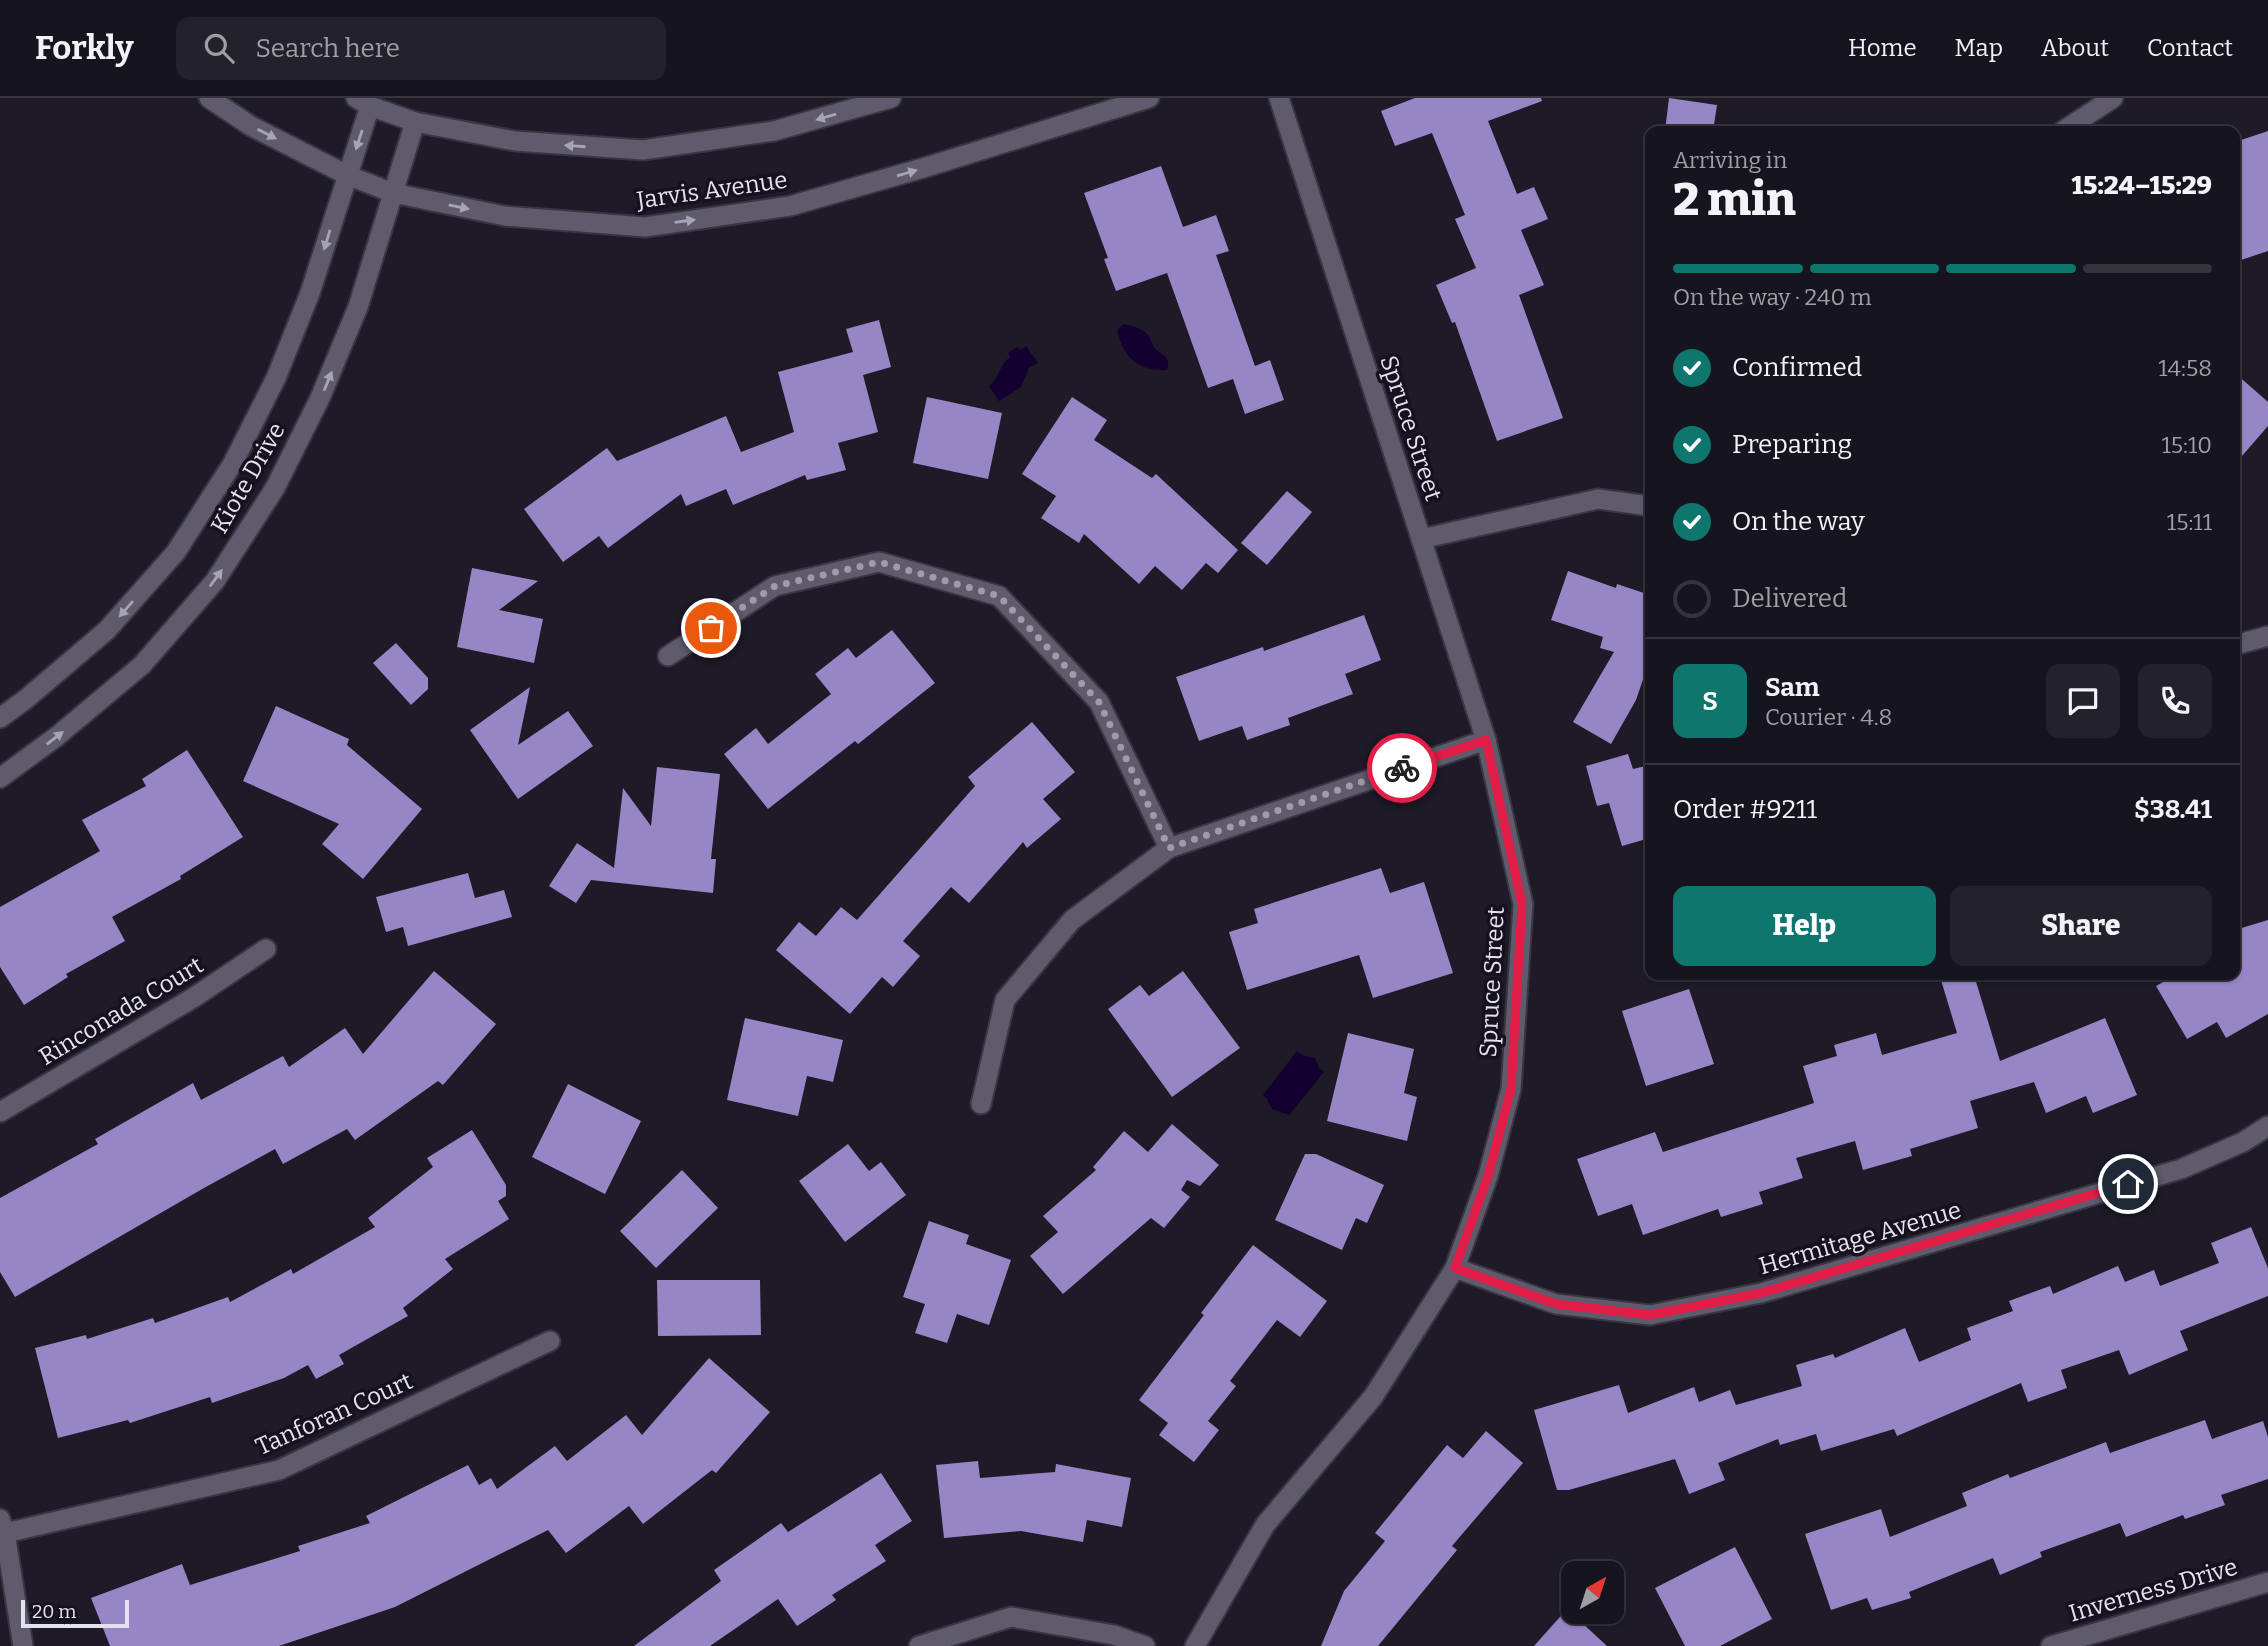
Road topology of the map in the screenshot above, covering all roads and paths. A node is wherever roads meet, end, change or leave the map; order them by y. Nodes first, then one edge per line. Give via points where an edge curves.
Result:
1 (209, 98) edge
2 (891, 98) edge
3 (1149, 98) edge
4 (1279, 98) edge
5 (2113, 98) edge
6 (363, 102) edge
7 (415, 122) junction
8 (2071, 126) edge
9 (347, 175) junction
10 (393, 193) junction
11 (1645, 505) edge
12 (1421, 538) junction
13 (2268, 636) edge
14 (2240, 644) edge
15 (668, 656) dead end
16 (0, 718) edge
17 (1486, 740) junction
18 (0, 778) edge
19 (1169, 848) junction
20 (267, 949) dead end
21 (981, 1104) dead end
22 (0, 1112) edge
23 (2268, 1126) edge
24 (1455, 1268) junction
25 (551, 1341) dead end
26 (2, 1526) edge
27 (2268, 1582) edge
28 (23, 1646) edge
29 (919, 1646) edge
30 (1145, 1646) edge
31 (1195, 1646) edge
32 (2051, 1646) edge

1 -> 9 street, Jarvis Avenue via 251,126
2 -> 7 street, Jarvis Avenue via 774,131 643,150 514,141
10 -> 3 street, Jarvis Avenue via 505,216 645,227 790,206
4 - 12 street, Spruce Street
5 - 8 street
6 - 7 street, Jarvis Avenue
6 -> 9 street, Kiote Drive
7 - 10 street, Kiote Drive
9 - 10 street, Jarvis Avenue
9 -> 16 street, Kiote Drive via 310,293 276,378 233,463 176,552 107,630
18 -> 10 street, Kiote Drive via 142,665 215,582 275,488 320,398 358,307
11 - 12 street via 1598,499
12 - 17 street, Spruce Street
13 - 14 street
15 - 19 street via 775,586 879,562 999,596 1099,702
17 - 19 street
17 - 24 street, Spruce Street via 1522,904 1511,1089 1488,1176
19 - 21 street via 1072,920 1005,1000
20 - 22 street, Rinconada Court
23 - 24 street, Hermitage Avenue via 2244,1142 2181,1169 1761,1293 1650,1315 1556,1304
24 - 31 street, Spruce Street via 1373,1397 1265,1525
25 - 26 street, Tanforan Court via 279,1470
26 - 28 street
27 - 32 street, Inverness Drive
29 - 30 street via 1011,1617 1114,1635

